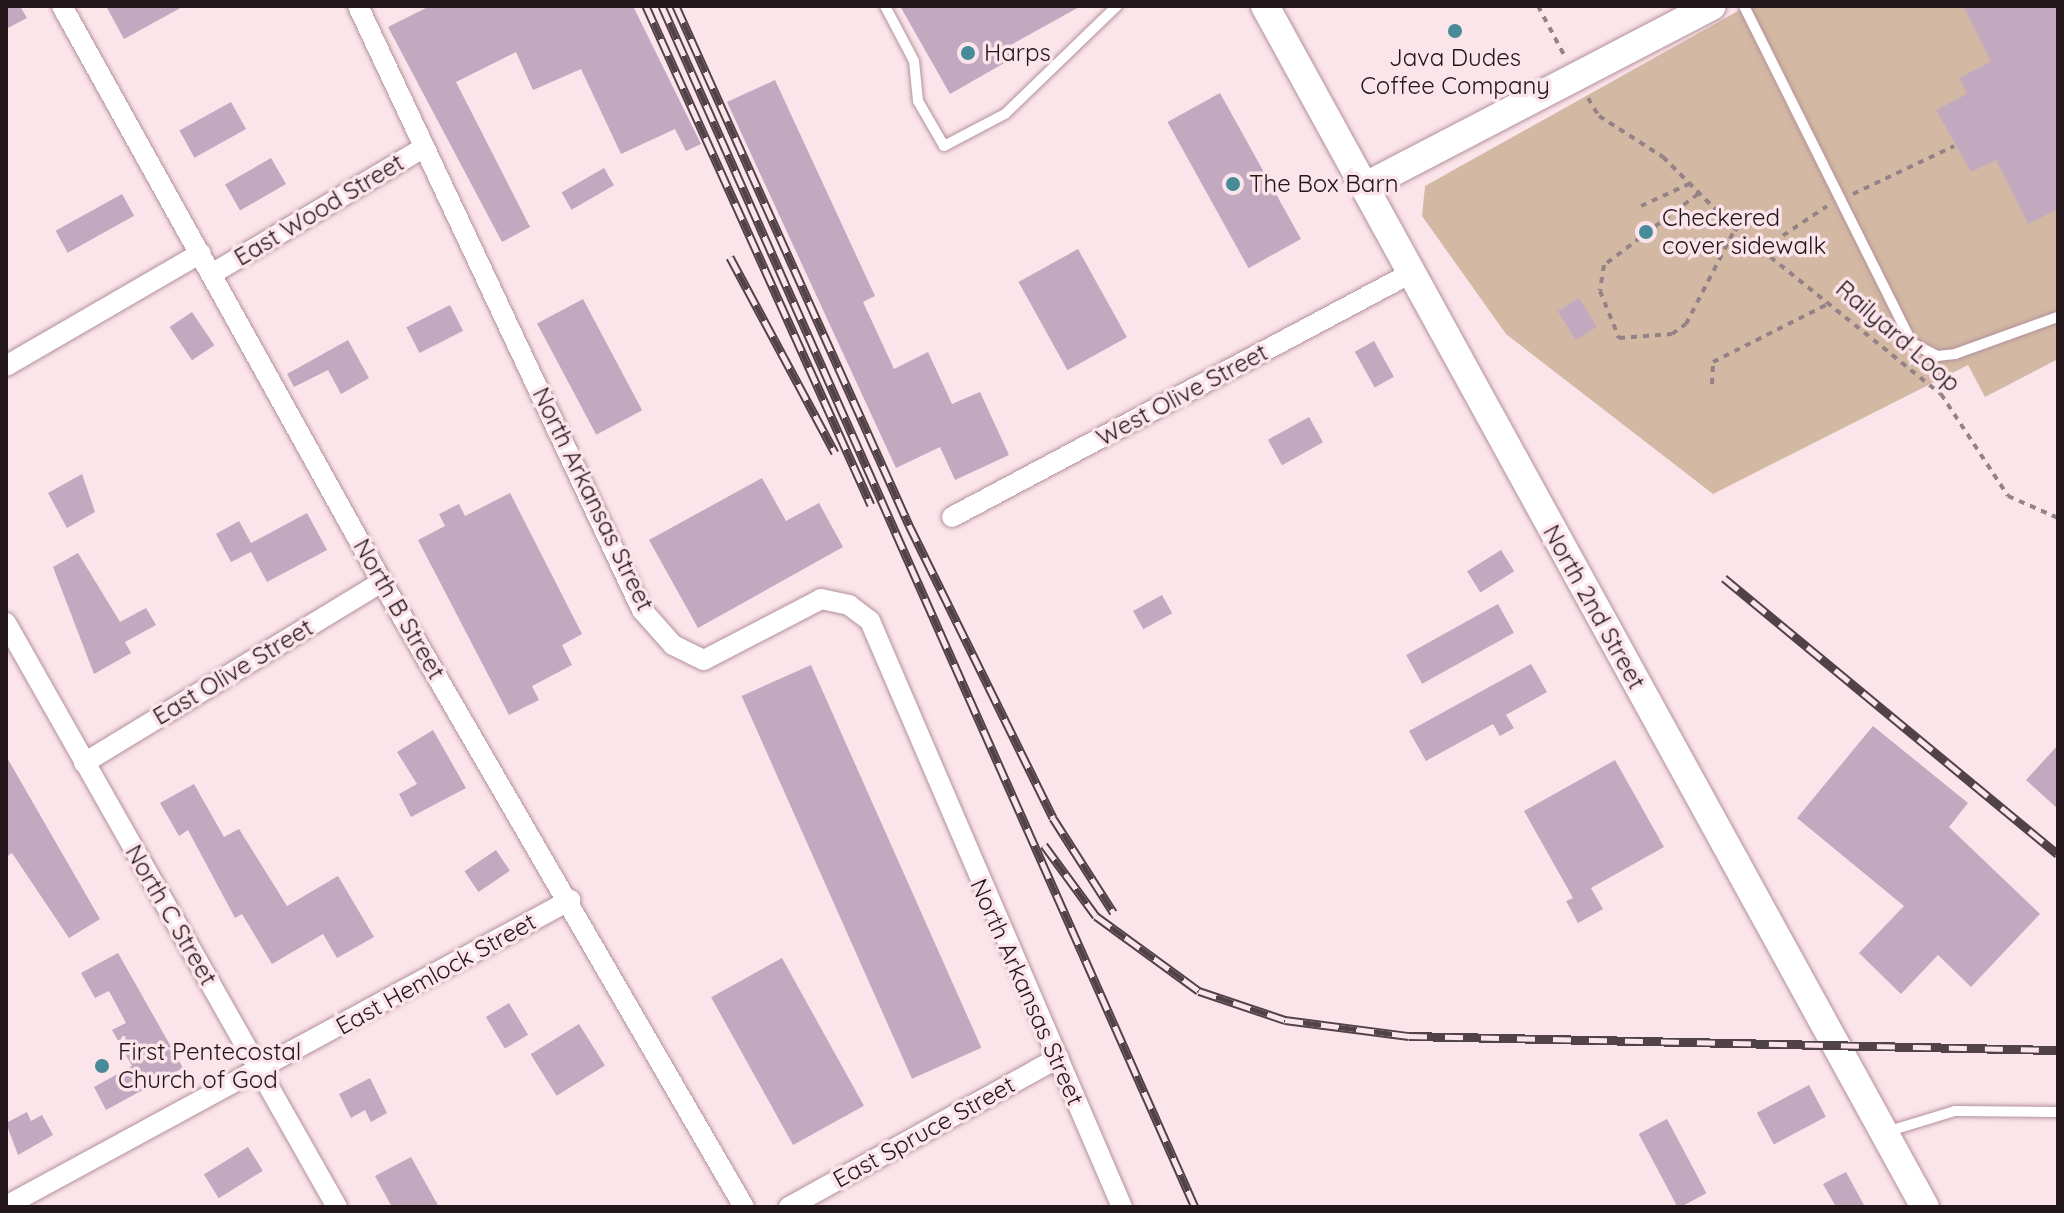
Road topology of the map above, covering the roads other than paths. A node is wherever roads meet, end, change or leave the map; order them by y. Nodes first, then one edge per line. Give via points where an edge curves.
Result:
1 (62, 6) edge
2 (358, 6) edge
3 (885, 6) edge
4 (1117, 6) edge
5 (1265, 6) edge
6 (1712, 6) edge
7 (1744, 6) edge
8 (423, 148) junction
9 (1364, 187) junction
10 (201, 253) junction
11 (215, 272) junction
12 (1411, 273) junction
13 (2058, 317) edge
14 (6, 366) edge
15 (952, 517) dead end
16 (382, 582) junction
17 (6, 623) edge
18 (84, 763) junction
19 (570, 900) junction
20 (1058, 1058) junction
21 (261, 1072) junction
22 (2058, 1112) edge
23 (1884, 1133) junction
24 (6, 1206) edge
25 (337, 1207) edge
26 (744, 1207) edge
27 (789, 1207) edge
28 (1122, 1207) edge
29 (1925, 1207) edge

1 - 10 street, North B Street
2 - 8 street, North Arkansas Street
3 - 4 lane via 914,61 918,101 944,146 1005,114
5 - 9 main road, North 2nd Street
6 - 9 main road
7 - 13 lane via 1899,321 1925,352 1955,354
8 - 11 street, East Wood Street
8 - 20 street, North Arkansas Street via 642,610 673,645 704,660 821,599 849,605 870,621
9 - 12 main road, North 2nd Street
10 - 11 street, North B Street
10 - 14 street, East Wood Street
11 - 16 street, North B Street
12 - 15 street, West Olive Street
12 - 23 main road, North 2nd Street
16 - 18 street, East Olive Street
16 - 19 street, North B Street
17 - 18 street, North C Street
18 - 21 street, North C Street
19 - 21 street, East Hemlock Street
19 - 26 street, North B Street
20 - 27 street, East Spruce Street
20 - 28 street, North Arkansas Street
21 - 24 street, East Hemlock Street
21 - 25 street, North C Street
22 - 23 lane via 1955,1111
23 - 29 main road, North 2nd Street

